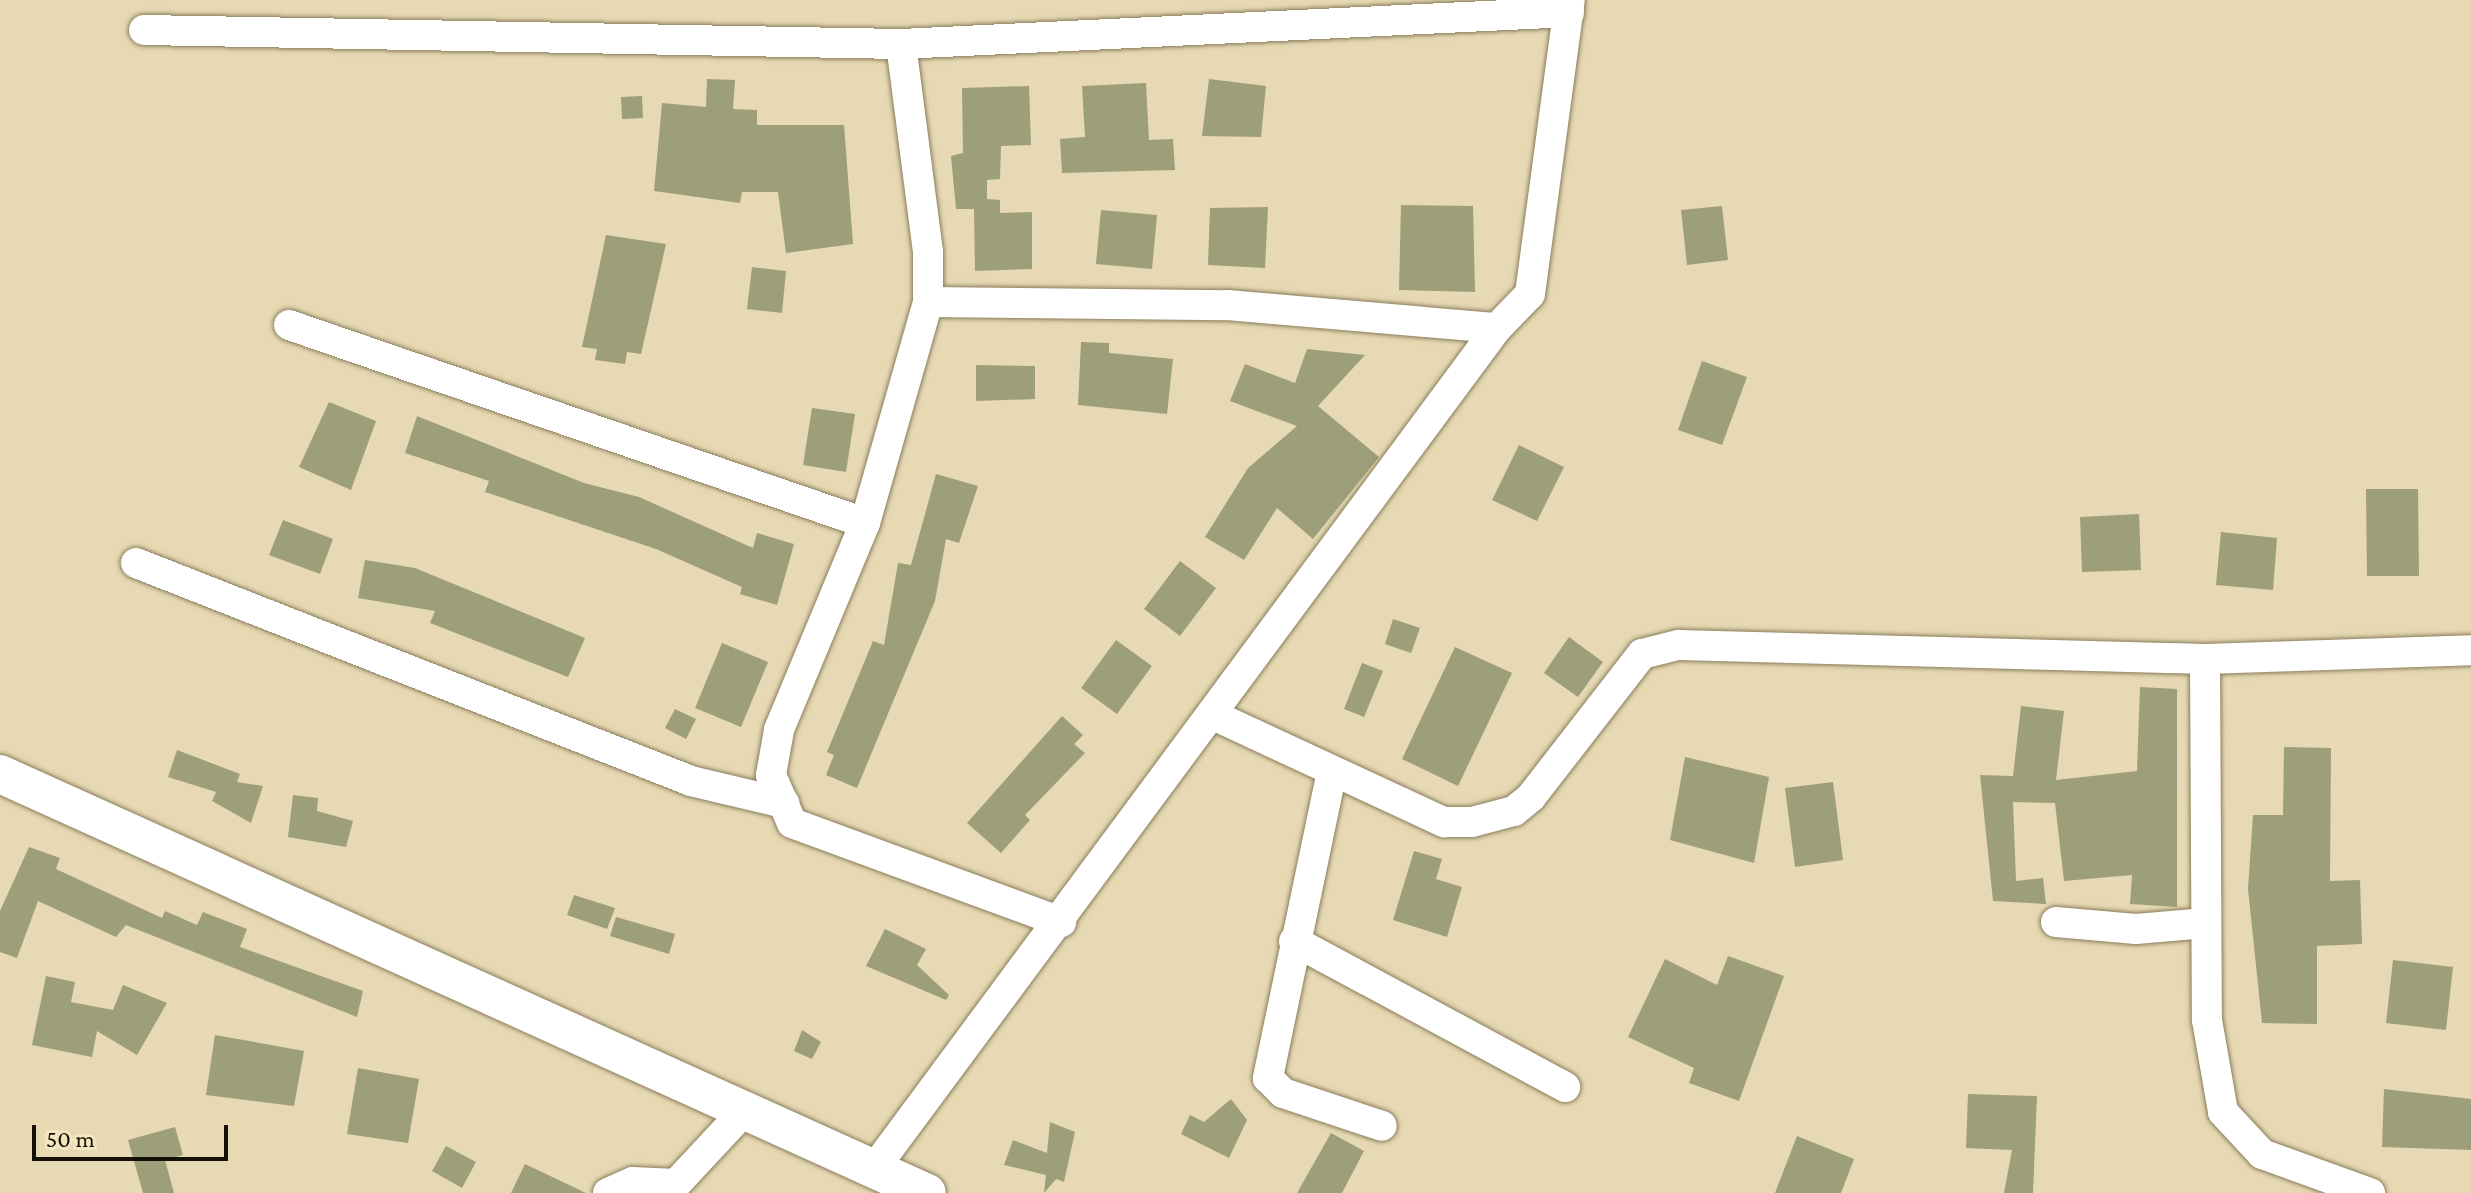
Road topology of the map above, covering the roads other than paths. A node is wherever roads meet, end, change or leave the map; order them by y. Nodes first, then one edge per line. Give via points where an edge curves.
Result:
1 (1570, 6) edge
2 (144, 30) dead end
3 (901, 44) junction
4 (928, 302) junction
5 (289, 325) dead end
6 (1497, 328) junction
7 (865, 523) junction
8 (136, 563) dead end
9 (2471, 650) edge
10 (2205, 659) junction
11 (1213, 715) junction
12 (1332, 771) junction
13 (0, 774) edge
14 (784, 803) junction
15 (1061, 922) junction
16 (2056, 922) dead end
17 (2206, 923) junction
18 (1294, 941) junction
19 (1565, 1087) dead end
20 (745, 1110) junction
21 (1382, 1126) dead end
22 (874, 1169) junction
23 (608, 1193) edge
24 (927, 1193) edge
25 (2370, 1193) edge

1 - 3 street
1 - 6 street via 1530,294
2 - 3 street
3 - 4 street
4 - 6 street via 1227,305
4 - 7 street
5 - 7 street
6 - 11 street
7 - 14 street via 779,730 771,775
8 - 14 street via 691,781
9 - 10 street
10 - 12 street via 1679,645 1642,654 1514,811 1444,822
10 - 17 street
11 - 12 street
11 - 15 street
12 - 18 street
13 - 20 main road
14 - 15 street via 792,823
15 - 22 street
16 - 17 street via 2136,929
17 - 25 street via 2207,1020 2223,1112 2262,1154
18 - 19 street
18 - 21 street via 1268,1078 1283,1093
20 - 22 main road
20 - 23 street via 676,1184 633,1182
22 - 24 main road

